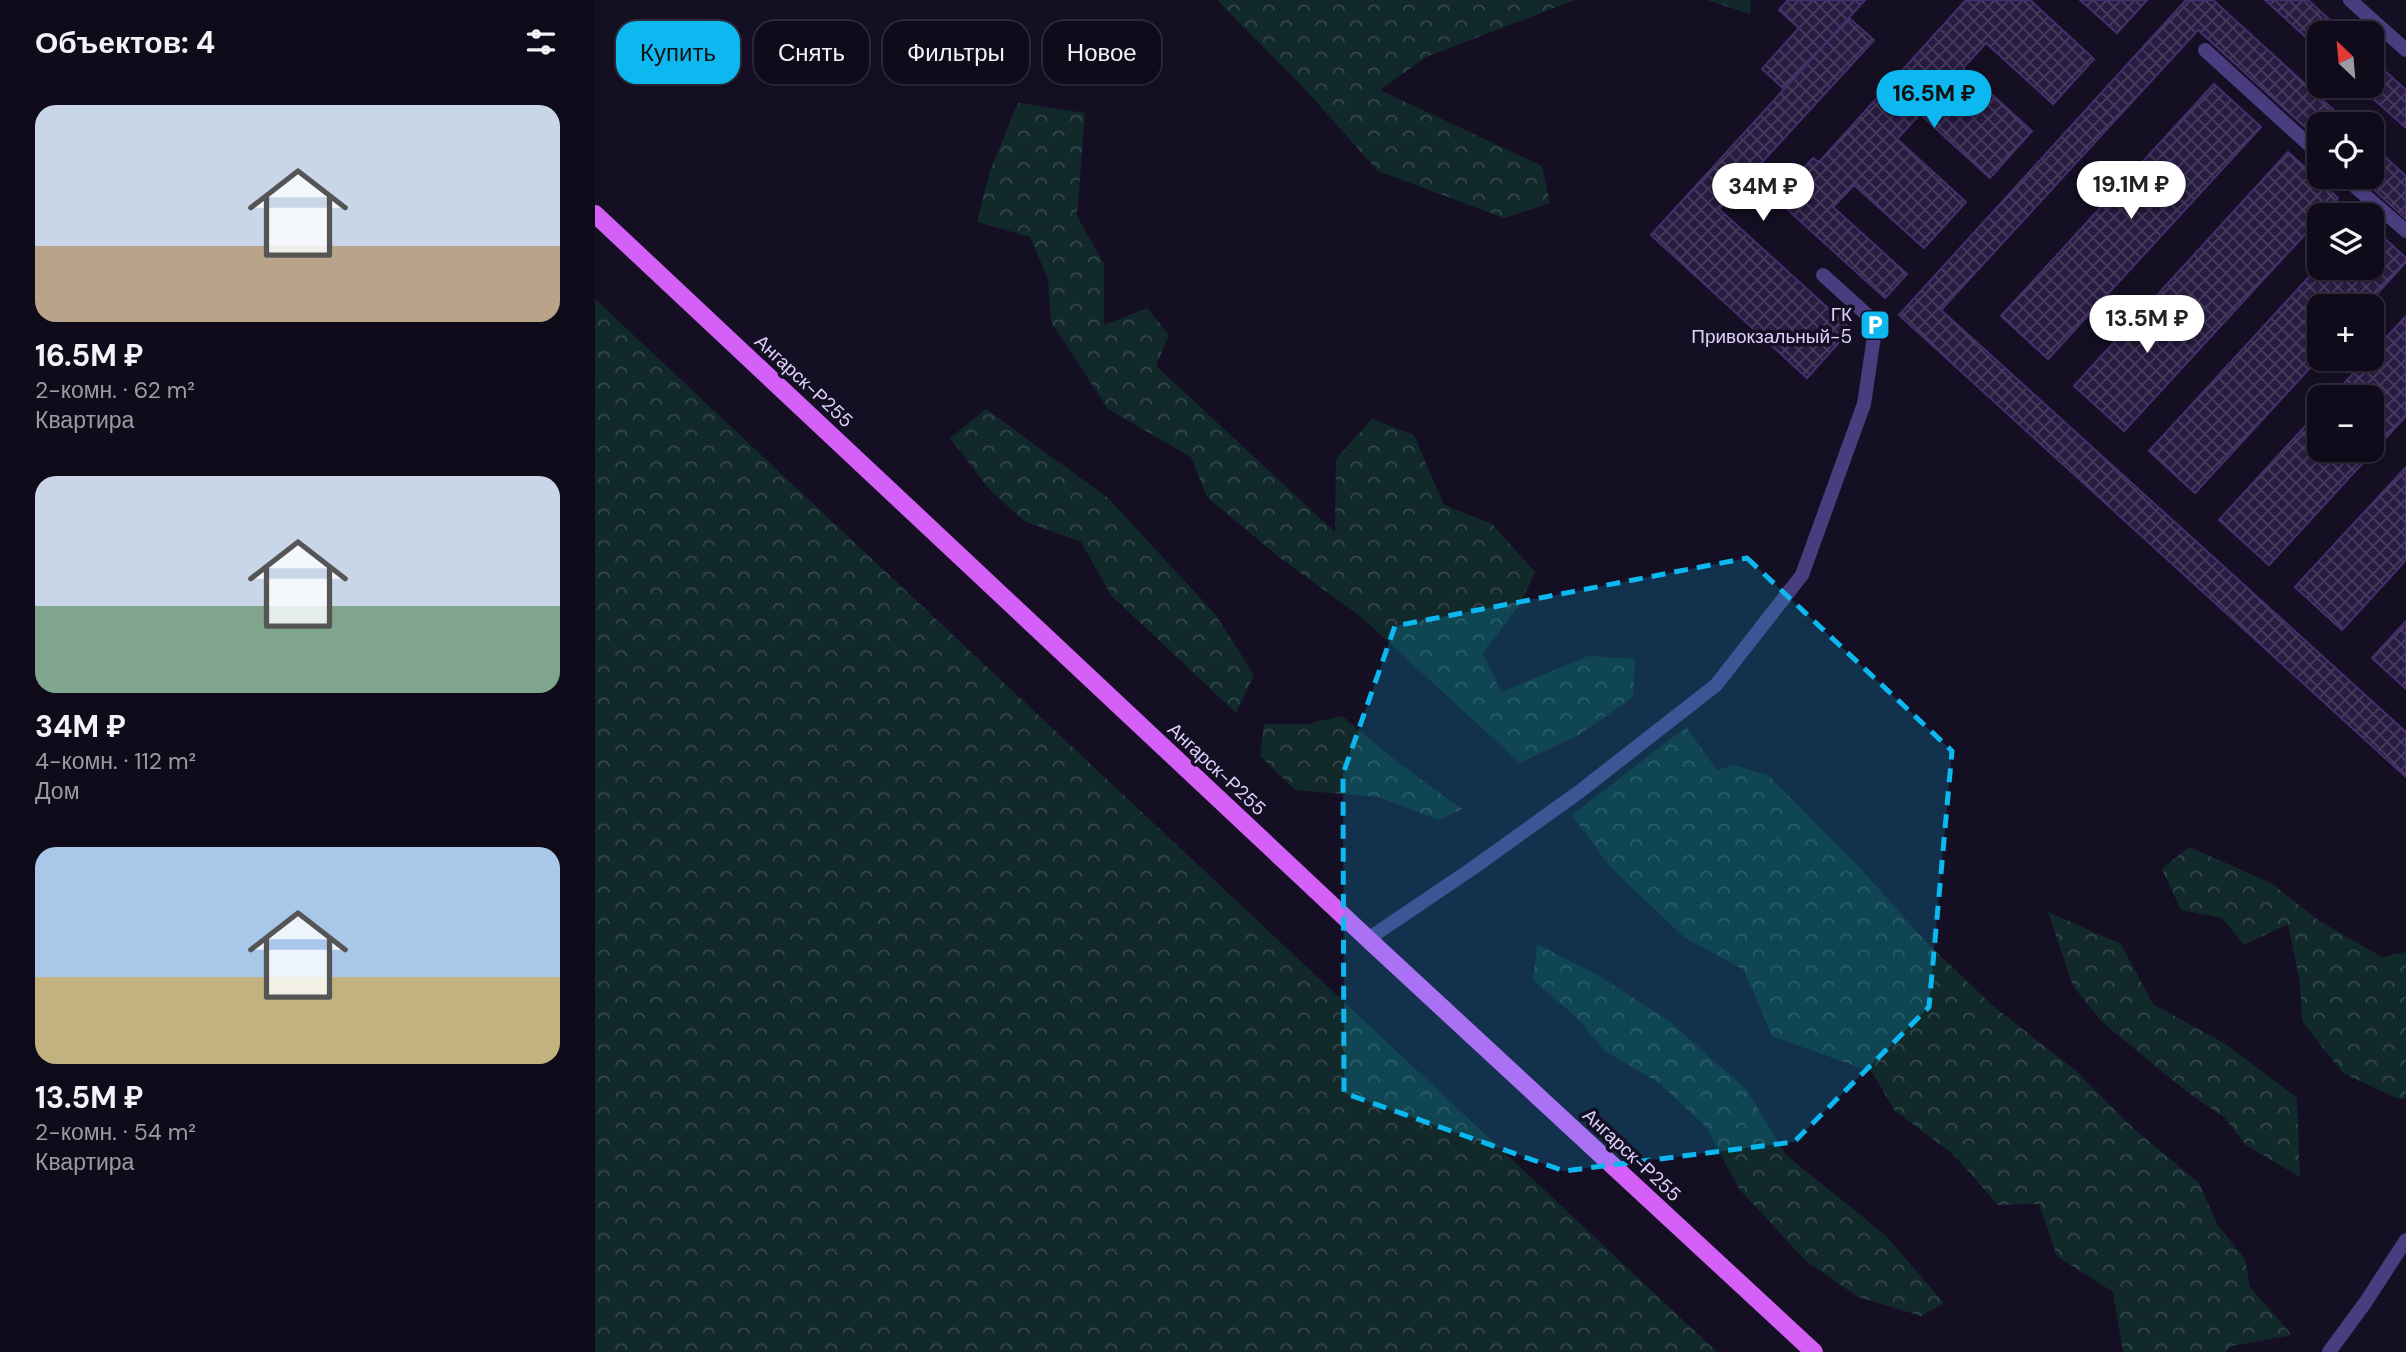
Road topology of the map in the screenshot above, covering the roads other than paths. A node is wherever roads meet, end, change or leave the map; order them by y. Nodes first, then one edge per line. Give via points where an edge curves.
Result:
1 (2350, 0) edge
2 (2206, 50) dead end
3 (2406, 50) edge
4 (2307, 143) edge
5 (2358, 189) edge
6 (595, 214) edge
7 (2406, 231) edge
8 (1823, 275) dead end
9 (1368, 939) junction
10 (2406, 1240) edge
11 (1814, 1352) edge
12 (2329, 1352) edge

1 - 3 lane
2 - 4 lane
5 - 7 lane
6 - 9 main road, Ангарск-Р255
8 - 9 lane via 1876,323 1864,404 1802,575 1716,685 1579,792
9 - 11 main road, Ангарск-Р255
10 - 12 lane

